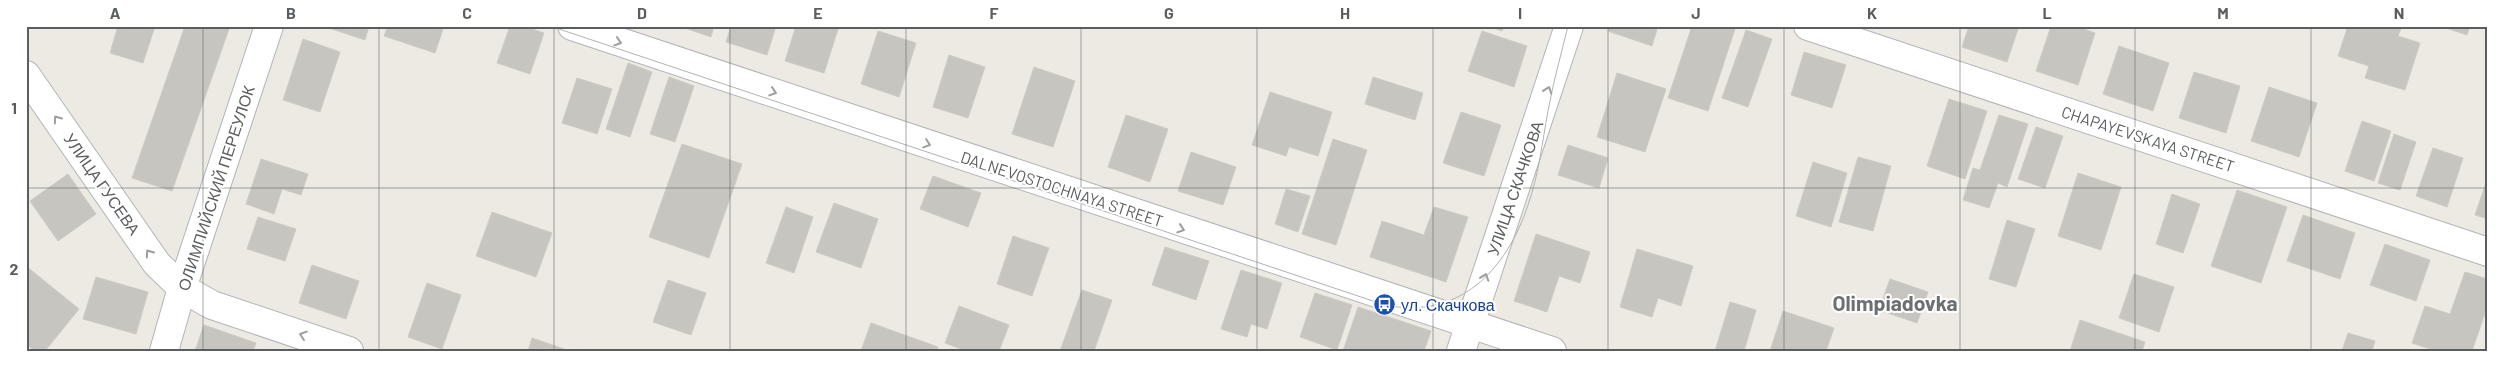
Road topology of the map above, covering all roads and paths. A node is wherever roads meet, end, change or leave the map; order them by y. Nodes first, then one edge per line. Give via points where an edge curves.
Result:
1 (269, 26) edge
2 (572, 26) edge
3 (1569, 26) edge
4 (1808, 26) edge
5 (26, 75) edge
6 (2488, 252) edge
7 (182, 288) junction
8 (1469, 323) junction
9 (164, 351) edge
10 (349, 351) edge
11 (1460, 351) edge
12 (1552, 351) edge

1 - 7 street, ОЛИМПИЙСКИЙ ПЕРЕУЛОК
2 -> 8 street, DALNEVOSTOCHNAYA STREET
8 -> 3 street, УЛИЦА СКАЧКОВА
4 - 6 street, CHAPAYEVSKAYA STREET
7 -> 5 street, УЛИЦА ГУСЕВА via 157,264
7 - 9 street, ОЛИМПИЙСКИЙ ПЕРЕУЛОК
10 -> 7 street, УЛИЦА ГУСЕВА via 212,305
8 - 11 street, УЛИЦА СКАЧКОВА
8 - 12 street, DALNEVOSTOCHNAYA STREET

